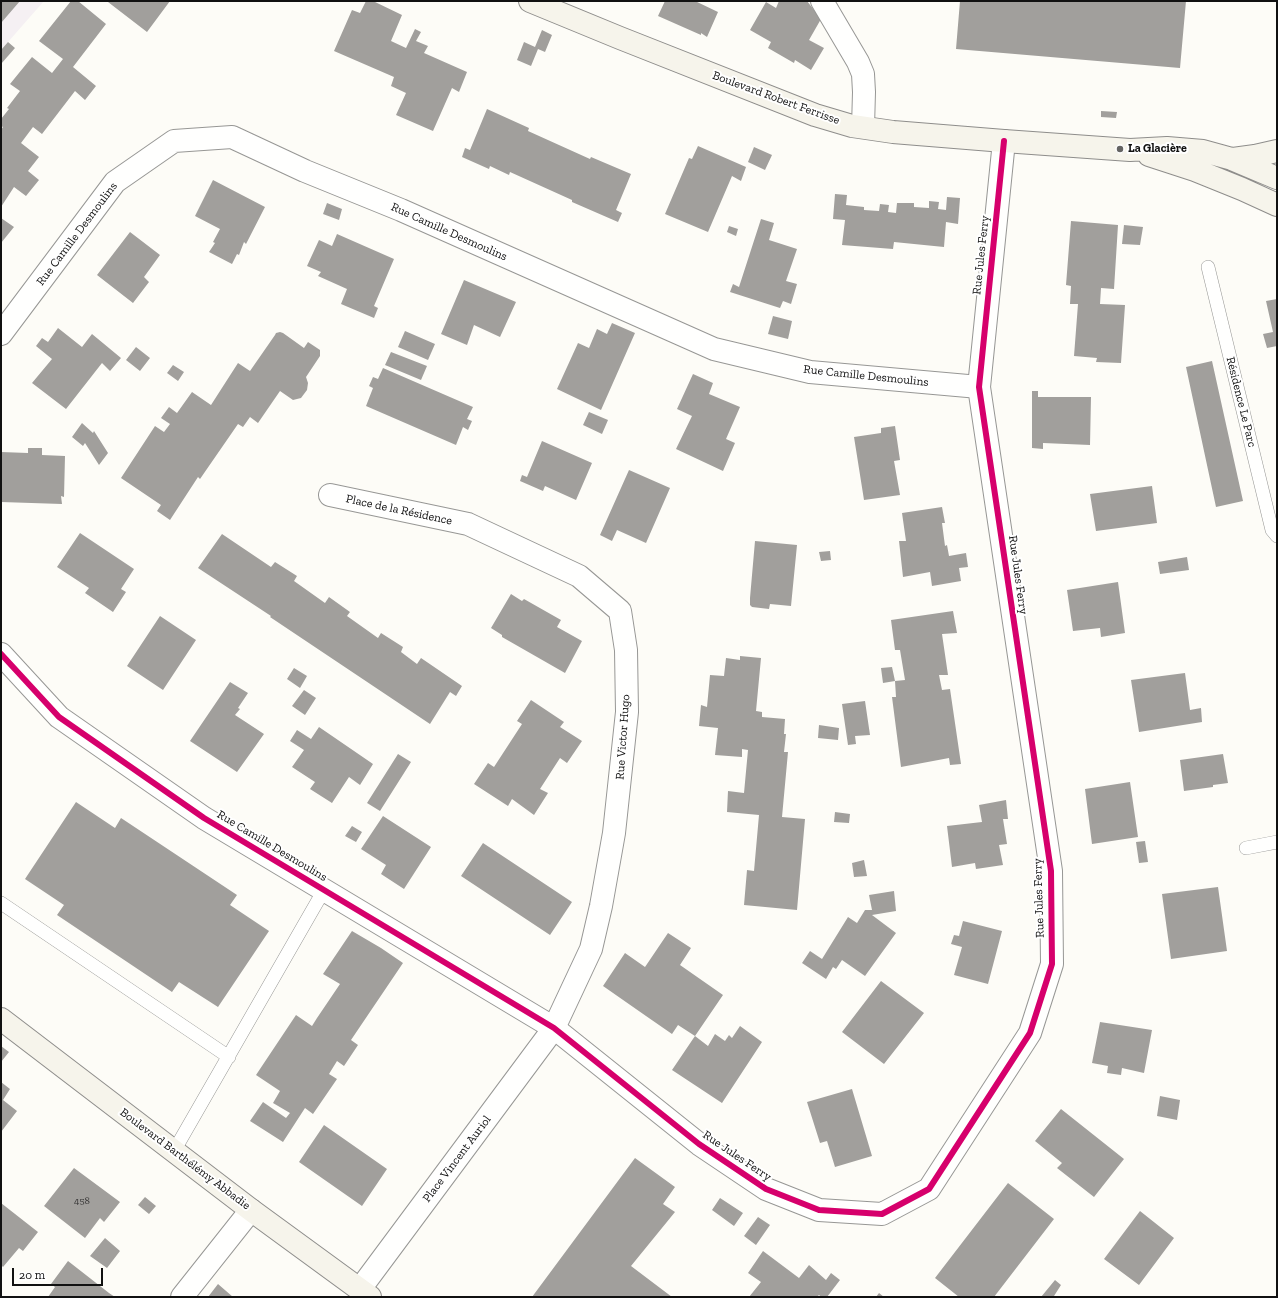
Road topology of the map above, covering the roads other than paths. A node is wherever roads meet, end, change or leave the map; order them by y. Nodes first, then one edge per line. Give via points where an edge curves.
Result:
1 (530, 1) edge
2 (822, 1) edge
3 (863, 127) junction
4 (1004, 140) junction
5 (1130, 150) junction
6 (1277, 151) edge
7 (1232, 159) junction
8 (1277, 178) edge
9 (1277, 205) edge
10 (1208, 267) dead end
11 (1, 334) edge
12 (979, 388) junction
13 (330, 495) dead end
14 (468, 524) joint
15 (1277, 536) edge
16 (1, 654) edge
17 (1277, 842) edge
18 (1246, 848) dead end
19 (324, 890) junction
20 (1, 903) edge
21 (1, 1019) edge
22 (554, 1028) junction
23 (229, 1057) junction
24 (174, 1151) junction
25 (251, 1210) junction
26 (365, 1293) edge
27 (182, 1297) edge

1 - 3 street, Boulevard Robert Ferrisse via 815,115
2 - 3 street via 863,74
3 - 4 street, Boulevard Robert Ferrisse via 893,132
4 - 5 street, Boulevard Robert Ferrisse
4 - 12 street, Rue Jules Ferry
5 - 7 street, Boulevard Robert Ferrisse via 1167,148 1203,151
5 - 9 street, Boulevard Robert Ferrisse via 1195,170
6 - 7 street
7 - 8 street, Boulevard Robert Ferrisse
10 - 15 lane, Résidence Le Parc via 1272,530
11 - 12 street, Rue Camille Desmoulins via 116,182 174,140 232,136 305,171 401,210 714,349 810,372
12 - 22 street, Rue Jules Ferry via 1051,871 1052,964 1030,1033 929,1189 882,1214 819,1210 766,1189 699,1144
13 - 14 street, Place de la Résidence
14 - 22 street, Rue Victor Hugo via 579,576 620,611 626,650 627,712 614,833 602,906 591,949
16 - 19 street, Rue Camille Desmoulins via 59,717 204,818
17 - 18 lane
19 - 22 street, Rue Camille Desmoulins
19 - 23 lane
20 - 23 lane
21 - 24 street, Boulevard Barthélémy Abbadie
22 - 26 street, Place Vincent Auriol
23 - 24 lane
24 - 25 street, Boulevard Barthélémy Abbadie
25 - 26 street, Boulevard Barthélémy Abbadie
25 - 27 street

